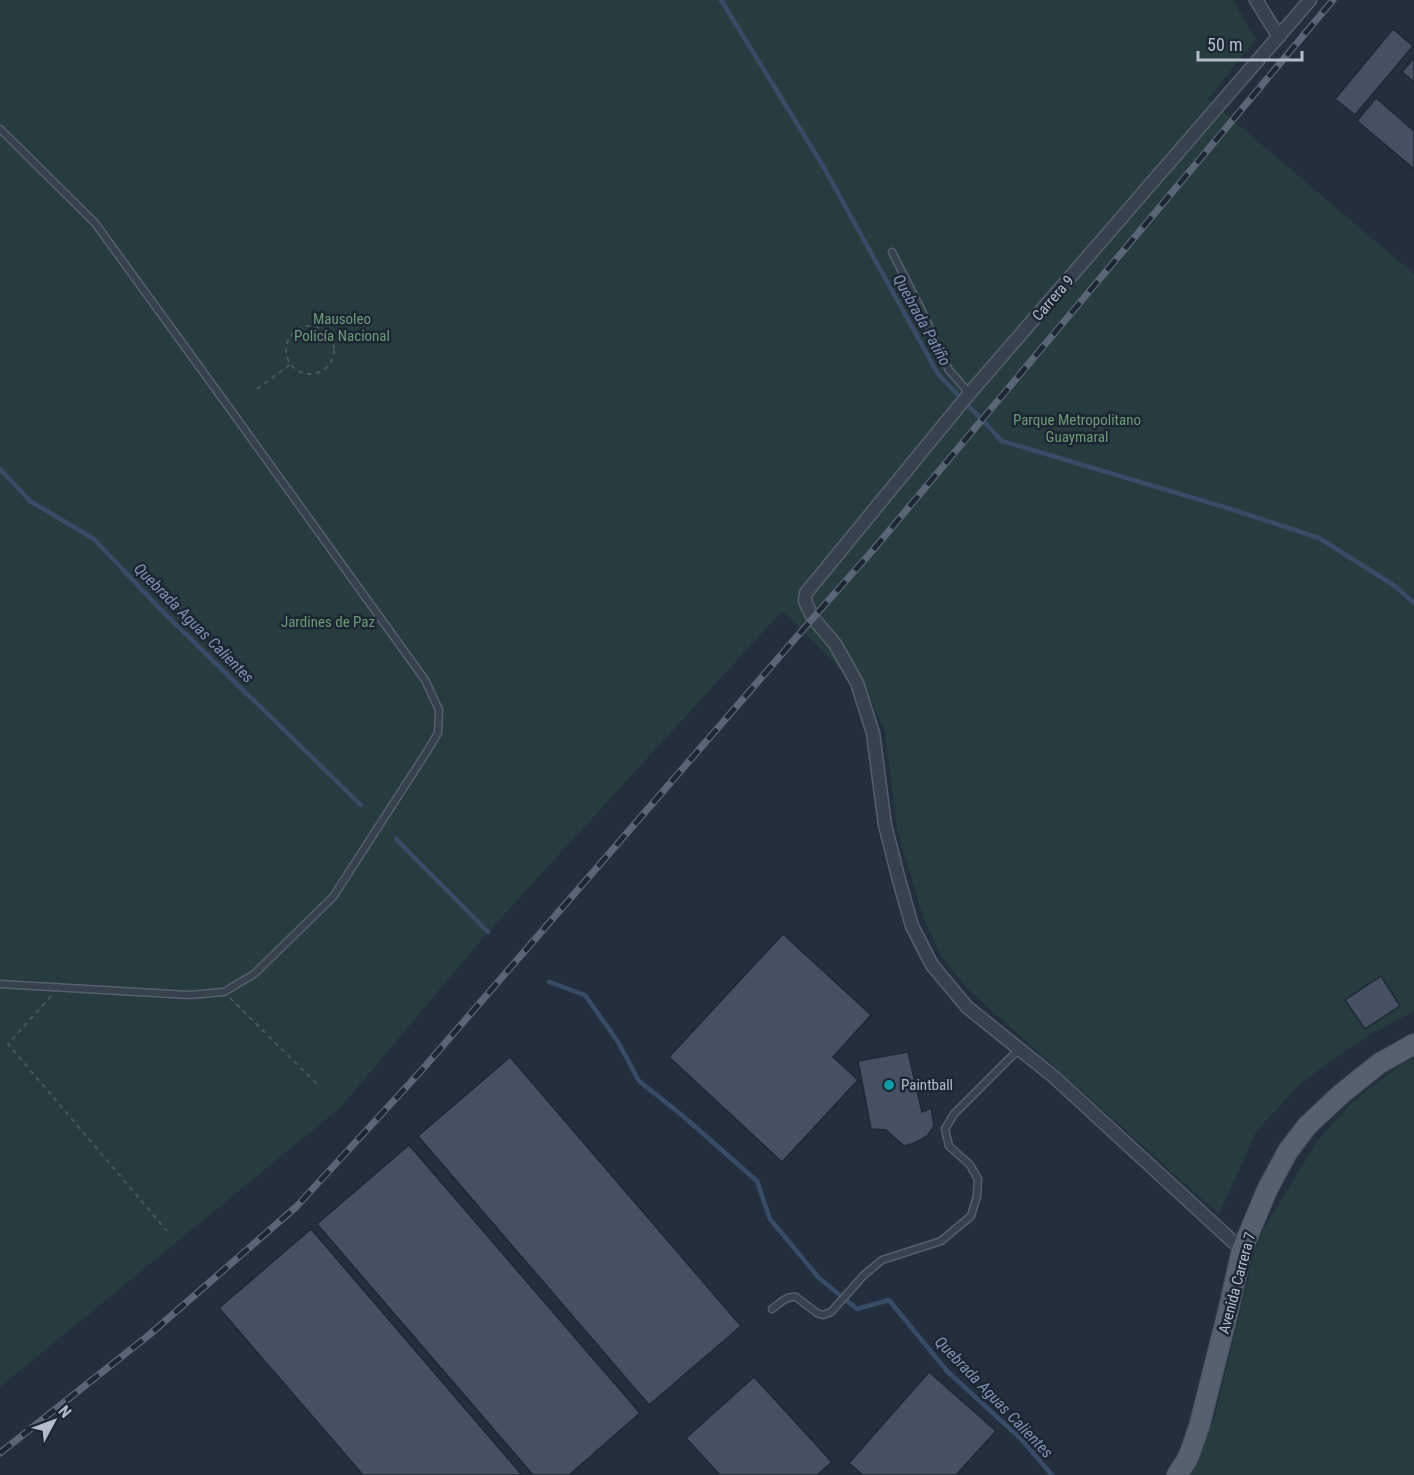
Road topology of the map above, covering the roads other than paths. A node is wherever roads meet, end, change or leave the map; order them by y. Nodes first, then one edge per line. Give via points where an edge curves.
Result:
1 (1256, 0) edge
2 (1310, 0) edge
3 (1279, 37) junction
4 (0, 129) edge
5 (892, 252) dead end
6 (969, 394) junction
7 (0, 984) edge
8 (1414, 1044) edge
9 (1020, 1049) junction
10 (1242, 1250) junction
11 (772, 1309) dead end
12 (1177, 1475) edge

1 - 3 street
2 - 3 street, Carrera 9
3 - 6 street, Carrera 9
4 - 7 lane via 96,224 425,680 439,710 438,733 333,897 254,974 224,992 189,995
5 - 6 lane via 949,370
6 - 9 street, Carrera 9 via 806,593 805,602 857,683 873,733 885,825 912,926 932,965 967,1007
8 - 10 main road, Avenida Carrera 7 via 1380,1063 1307,1126 1267,1190
9 - 10 street
9 - 11 lane via 954,1114 945,1129 949,1146 970,1165 978,1179 971,1216 941,1241 882,1260 831,1312 817,1313 792,1296
10 - 12 main road, Avenida Carrera 7 via 1199,1427

